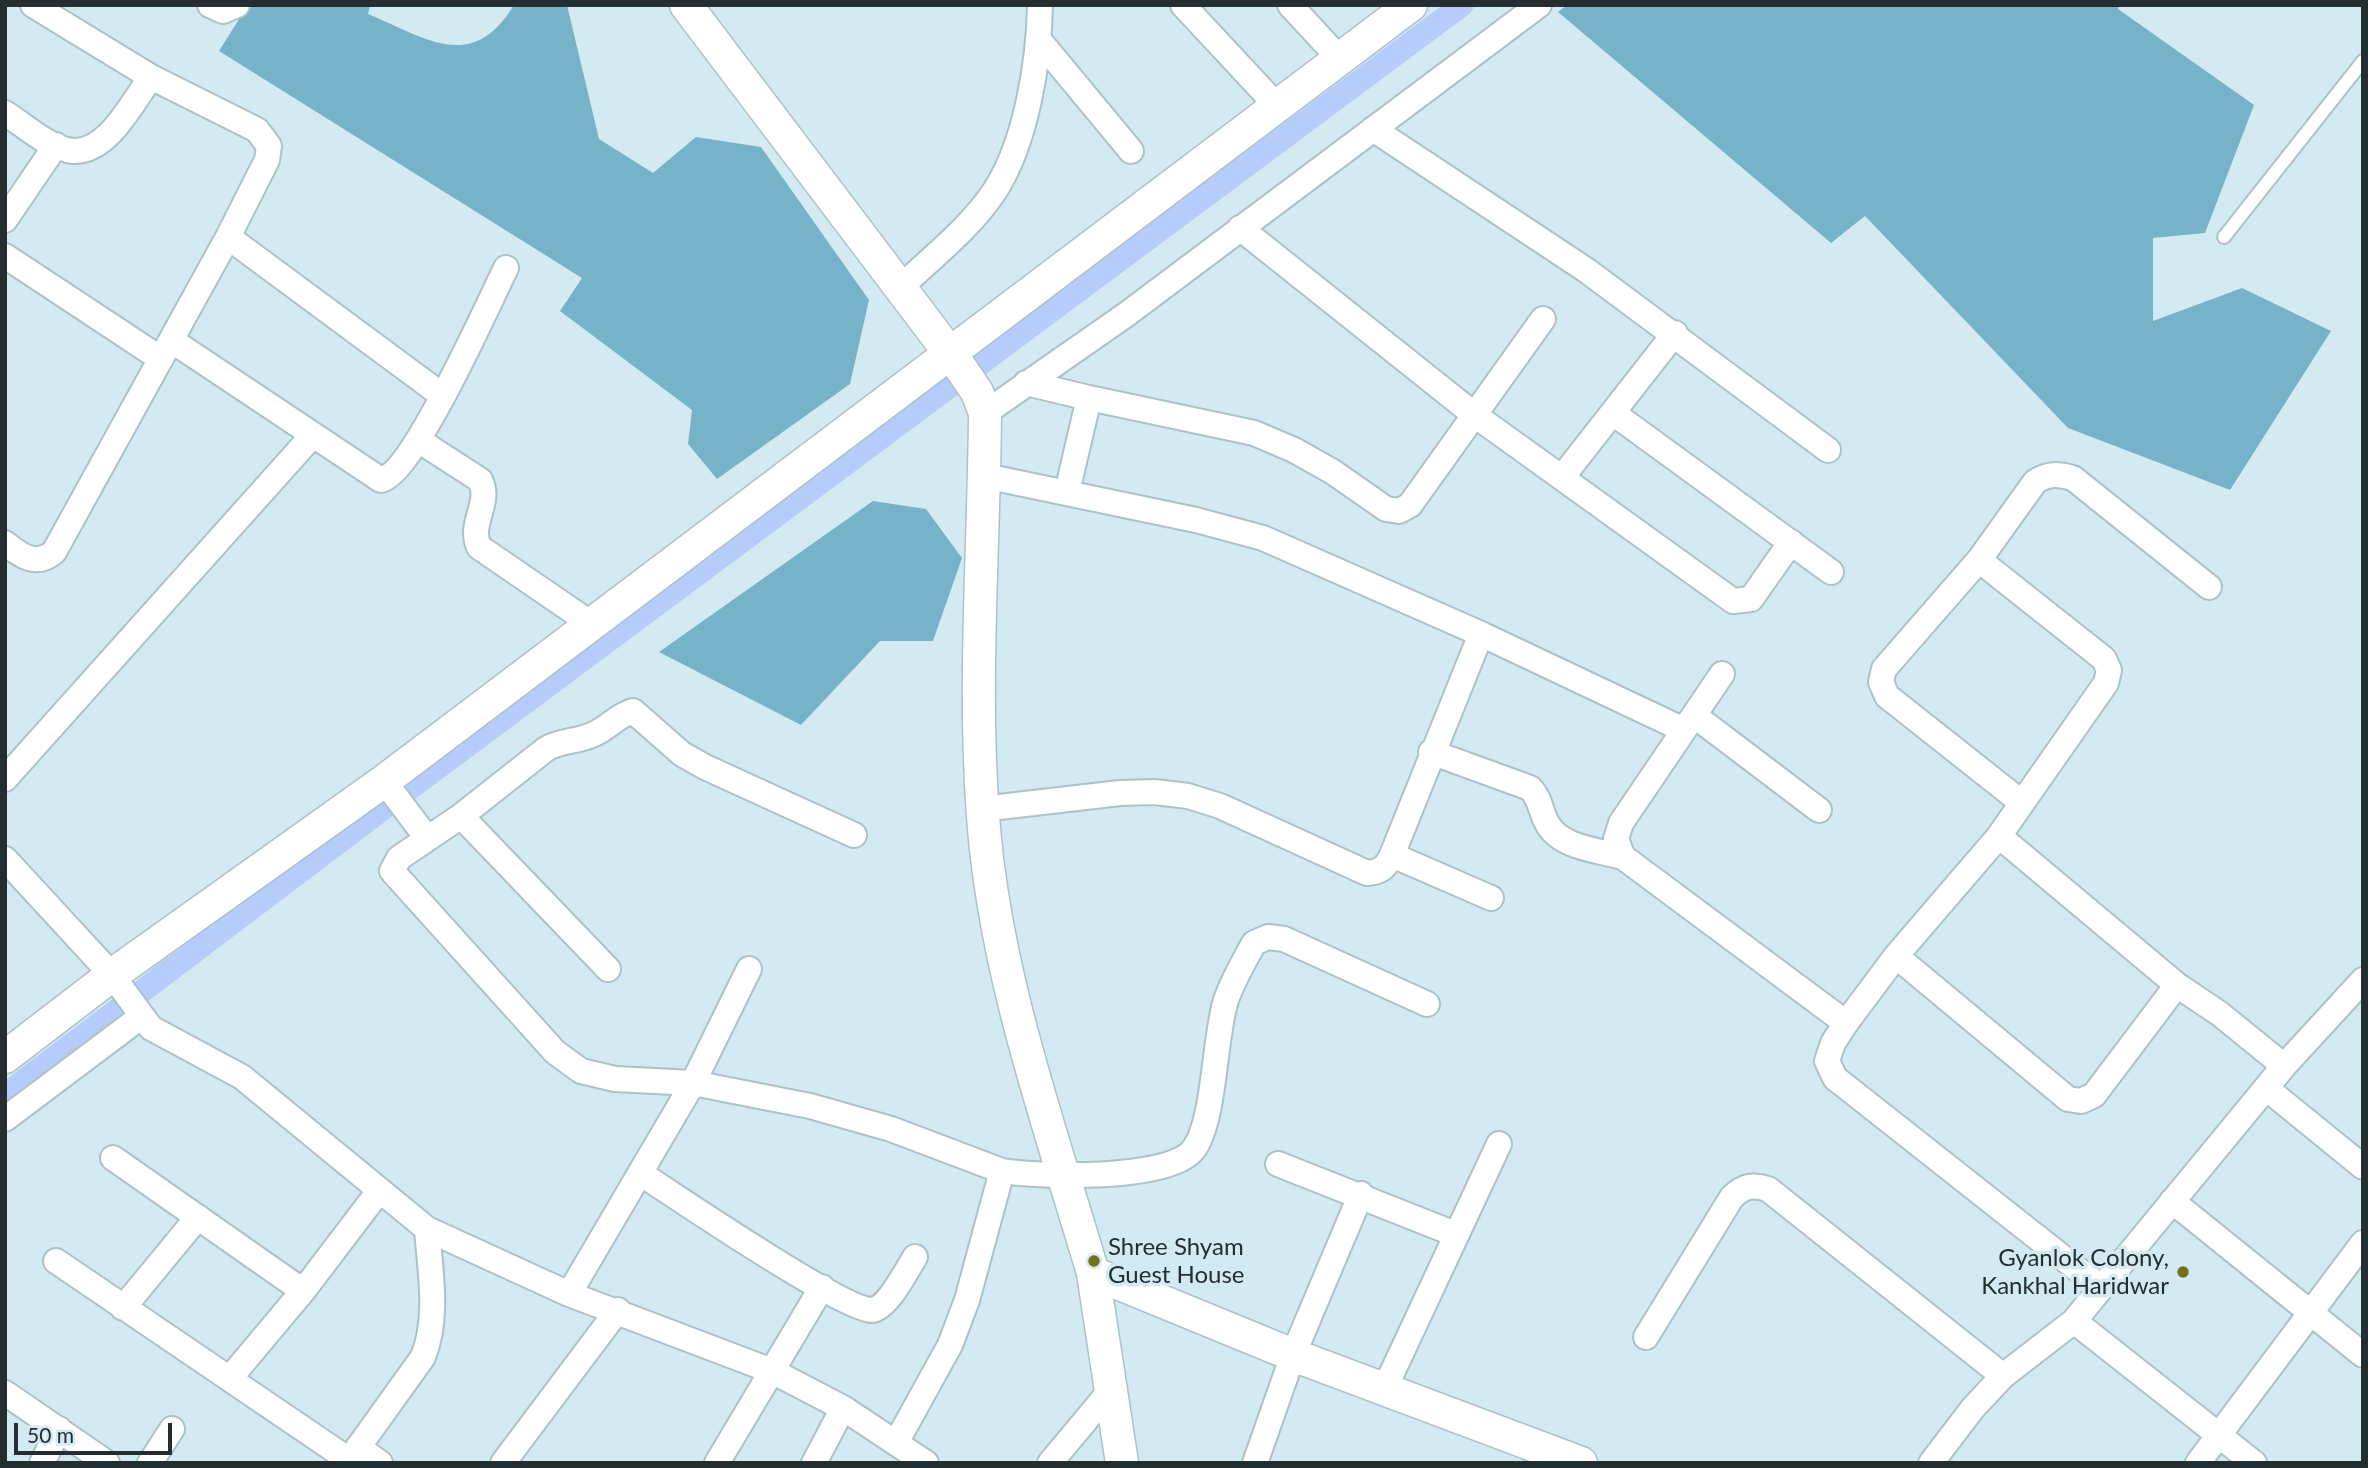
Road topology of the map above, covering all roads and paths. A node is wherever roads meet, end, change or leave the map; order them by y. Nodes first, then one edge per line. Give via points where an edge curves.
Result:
1 (33, 5) edge
2 (210, 5) edge
3 (237, 5) edge
4 (686, 5) edge
5 (1040, 5) edge
6 (1183, 5) edge
7 (1290, 5) edge
8 (1411, 5) edge
9 (1539, 5) edge
10 (1039, 40) junction
11 (1339, 59) junction
12 (2363, 61) edge
13 (151, 78) junction
14 (1278, 107) junction
15 (5, 113) edge
16 (1373, 129) junction
17 (56, 145) junction
18 (1131, 151) dead end
19 (5, 220) edge
20 (1240, 228) junction
21 (228, 237) junction
22 (2224, 237) dead end
23 (5, 256) edge
24 (506, 268) dead end
25 (900, 288) junction
26 (1543, 320) dead end
27 (1675, 333) junction
28 (166, 349) junction
29 (954, 359) junction
30 (1026, 383) junction
31 (443, 396) junction
32 (1089, 398) junction
33 (981, 403) junction
34 (1613, 413) junction
35 (1475, 415) junction
36 (312, 436) junction
37 (418, 440) junction
38 (1828, 450) dead end
39 (985, 476) junction
40 (1563, 476) junction
41 (1067, 492) junction
42 (1791, 542) junction
43 (5, 543) edge
44 (1979, 560) junction
45 (1831, 572) dead end
46 (2209, 587) dead end
47 (590, 623) junction
48 (1481, 634) junction
49 (1722, 674) dead end
50 (1689, 723) junction
51 (1431, 752) junction
52 (5, 779) edge
53 (388, 788) junction
54 (2021, 802) junction
55 (982, 809) junction
56 (1819, 810) dead end
57 (461, 816) junction
58 (420, 829) junction
59 (854, 835) dead end
60 (1999, 836) junction
61 (1392, 855) junction
62 (1623, 857) junction
63 (5, 859) edge
64 (1491, 898) dead end
65 (1896, 957) junction
66 (608, 969) dead end
67 (749, 969) dead end
68 (116, 979) junction
69 (2363, 980) edge
70 (2177, 985) junction
71 (1427, 1004) dead end
72 (142, 1016) junction
73 (1846, 1023) junction
74 (5, 1057) edge
75 (2284, 1066) junction
76 (693, 1083) junction
77 (2266, 1088) junction
78 (5, 1119) edge
79 (1500, 1144) dead end
80 (113, 1158) dead end
81 (1278, 1164) dead end
82 (2363, 1167) edge
83 (1002, 1171) junction
84 (639, 1173) junction
85 (1065, 1175) junction
86 (379, 1191) junction
87 (1361, 1194) junction
88 (2172, 1201) junction
89 (198, 1217) junction
90 (427, 1229) junction
91 (1455, 1234) junction
92 (2363, 1242) edge
93 (915, 1257) dead end
94 (56, 1261) dead end
95 (1093, 1273) junction
96 (822, 1287) junction
97 (2100, 1287) junction
98 (303, 1291) junction
99 (569, 1294) junction
100 (124, 1308) junction
101 (618, 1310) junction
102 (2311, 1311) junction
103 (2074, 1321) junction
104 (1646, 1337) dead end
105 (1293, 1355) junction
106 (2363, 1355) edge
107 (772, 1371) junction
108 (2003, 1376) junction
109 (230, 1378) junction
110 (1111, 1390) junction
111 (1384, 1390) junction
112 (5, 1393) edge
113 (843, 1408) junction
114 (60, 1429) junction
115 (172, 1429) dead end
116 (2219, 1436) junction
117 (897, 1441) junction
118 (351, 1457) edge
119 (41, 1463) edge
120 (107, 1463) edge
121 (150, 1463) edge
122 (380, 1463) edge
123 (503, 1463) edge
124 (717, 1463) edge
125 (814, 1463) edge
126 (926, 1463) edge
127 (1050, 1463) edge
128 (1122, 1463) edge
129 (1255, 1463) edge
130 (1581, 1463) edge
131 (1931, 1463) edge
132 (2198, 1463) edge
133 (2254, 1463) edge

1 - 13 street
2 - 3 street via 223,11
4 - 25 street
5 - 10 street
6 - 14 street
7 - 11 street
8 - 11 street
9 - 16 street
10 - 18 street
10 - 25 street via 1021,126 1006,170 968,221
11 - 14 street
12 - 22 lane
13 - 17 street via 107,136 94,146 74,151
13 - 21 street via 265,137 267,160
14 - 29 street
15 - 17 street
16 - 20 street
16 - 27 street
17 - 19 street
20 - 30 street
20 - 35 street
21 - 28 street
21 - 31 street
23 - 28 street
24 - 31 street
25 - 29 street
26 - 35 street
27 - 34 street
27 - 38 street
28 - 36 street
28 - 43 street via 54,552 37,560 22,557
29 - 33 street
29 - 47 street
30 - 32 street
30 - 33 street
31 - 37 street
32 - 35 street via 1254,433 1333,472 1386,509 1399,511 1410,505
32 - 41 street
33 - 39 street
34 - 40 street
34 - 42 street
35 - 40 street
36 - 37 street via 382,480 394,473
36 - 52 street
37 - 47 street via 480,480 484,489 474,531 478,547
39 - 41 street
39 - 55 street via 977,708
40 - 42 street via 1733,601 1751,599
41 - 48 street via 1263,538
42 - 45 street
44 - 46 street via 2035,482 2058,474 2073,478
44 - 54 street via 2104,659 2109,670 2106,683
44 - 54 street via 1884,669 1881,682 1886,696
47 - 53 street
48 - 50 street
48 - 51 street
49 - 50 street
50 - 56 street
50 - 62 street via 1620,823 1616,839
51 - 61 street
51 - 62 street via 1530,788 1552,832 1565,841
53 - 58 street
53 - 68 street
54 - 60 street
55 - 61 street via 1155,792 1220,806 1367,873 1387,866
55 - 85 street via 999,941
57 - 58 street
57 - 59 street via 557,742 596,734 633,711 693,760
57 - 66 street
58 - 76 street via 394,863 396,879 555,1052 582,1071 615,1079
60 - 65 street
60 - 70 street
61 - 64 street
62 - 73 street
63 - 68 street
65 - 70 street via 2068,1099 2081,1101 2094,1095
65 - 73 street
67 - 76 street
68 - 72 street
68 - 74 street
69 - 75 street
70 - 75 street
71 - 85 street via 1284,939 1268,937 1254,943 1226,1002 1204,1124 1193,1150 1170,1166
72 - 78 street
72 - 86 street via 160,1035 252,1084
73 - 97 street via 1827,1061 1835,1078
75 - 77 street
76 - 83 street via 850,1118
76 - 84 street
77 - 82 street
77 - 88 street
79 - 91 street
80 - 89 street
81 - 87 street
83 - 85 street
83 - 117 street via 950,1345
84 - 96 street
84 - 99 street
85 - 95 street
86 - 90 street
86 - 98 street
87 - 91 street
87 - 105 street
88 - 97 street
88 - 102 street
89 - 98 street
89 - 100 street
90 - 99 street
90 - 118 street via 429,1341
91 - 111 street
92 - 102 street
93 - 96 street via 884,1306 873,1310
94 - 100 street
95 - 105 street
95 - 110 street
96 - 107 street
97 - 103 street
98 - 109 street
99 - 101 street
100 - 109 street
101 - 107 street
101 - 123 street
102 - 106 street
102 - 116 street
103 - 108 street
103 - 116 street
104 - 108 street via 1732,1197 1742,1187 1756,1185 1768,1189
105 - 111 street
105 - 129 street
107 - 113 street
107 - 124 street
108 - 131 street
109 - 118 street
110 - 127 street
110 - 128 street
111 - 130 street
112 - 114 street
113 - 117 street
113 - 125 street
114 - 119 street
114 - 120 street
115 - 121 street
116 - 132 street
116 - 133 street
117 - 126 street
118 - 122 street

